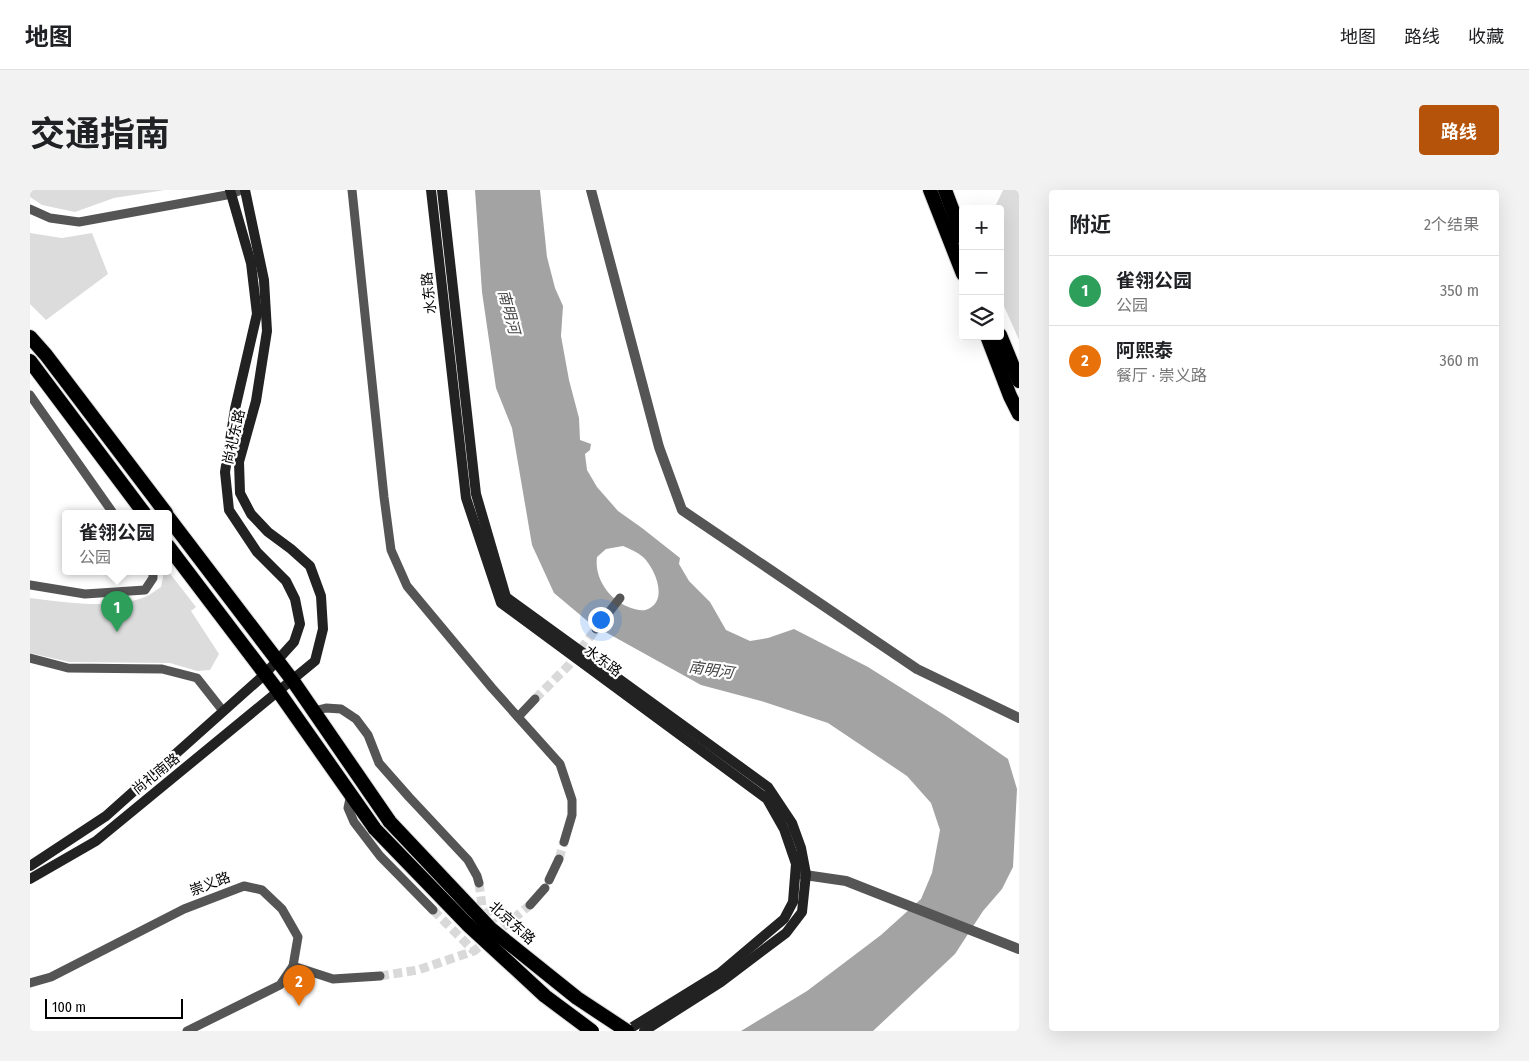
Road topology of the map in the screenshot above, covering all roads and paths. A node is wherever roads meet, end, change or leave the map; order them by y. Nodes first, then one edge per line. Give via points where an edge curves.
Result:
1 (245, 190) edge
2 (352, 190) edge
3 (431, 190) edge
4 (442, 190) edge
5 (591, 190) edge
6 (930, 190) edge
7 (945, 190) edge
8 (234, 191) edge
9 (30, 209) edge
10 (959, 227) edge
11 (959, 264) edge
12 (30, 336) edge
13 (989, 340) edge
14 (1002, 340) edge
15 (30, 362) edge
16 (1019, 381) edge
17 (30, 395) edge
18 (1019, 414) edge
19 (111, 510) edge
20 (142, 510) edge
21 (164, 510) edge
22 (172, 522) edge
23 (172, 551) edge
24 (153, 575) edge
25 (30, 585) edge
26 (620, 598) dead end
27 (596, 629) tunnel mouth
28 (30, 658) edge
29 (278, 661) junction
30 (264, 675) junction
31 (293, 681) junction
32 (278, 691) junction
33 (535, 700) tunnel mouth
34 (223, 711) junction
35 (314, 712) junction
36 (518, 717) junction
37 (1019, 718) edge
38 (350, 794) junction
39 (564, 842) tunnel mouth
40 (559, 859) tunnel mouth
41 (30, 866) edge
42 (801, 874) junction
43 (30, 879) edge
44 (478, 883) tunnel mouth
45 (530, 905) tunnel mouth
46 (433, 910) tunnel mouth
47 (1019, 949) edge
48 (293, 966) junction
49 (380, 976) tunnel mouth
50 (30, 983) edge
51 (187, 1031) edge
52 (592, 1031) edge
53 (626, 1031) edge
54 (644, 1031) edge

1 - 31 main road, 尚礼东路 via 264,280 268,331 256,401 239,462 240,494 268,532 310,566 321,596 323,629 315,661
2 - 36 street via 391,550 407,586
3 - 42 main road, 水东路 via 466,498 501,604 767,799 784,829
4 - 42 main road, 水东路 via 476,494 506,597 768,787 792,823 801,848
5 - 37 street via 659,447 682,510 917,669
6 - 11 highway
7 - 10 highway
8 - 9 street via 79,222 50,218
8 - 29 main road, 尚礼东路 via 251,263 257,314 235,409 225,472 228,510 256,552 286,581 295,599 300,624 294,642
12 - 21 highway
13 - 18 highway
14 - 16 highway
15 - 20 highway
17 - 19 street
22 - 29 highway, 北京东路
23 - 30 highway
24 - 25 street via 145,590 85,594
26 - 27 street
28 - 34 street via 68,668 162,669 197,678
29 - 30 main road, 尚礼南路
29 - 31 highway, 北京东路
30 - 32 highway
30 - 34 main road, 尚礼南路
31 - 32 main road, 尚礼南路
31 - 35 highway, 北京东路
32 - 38 highway
32 - 43 main road, 尚礼南路 via 96,841
33 - 36 street
34 - 41 main road, 尚礼南路 via 106,816
35 - 44 street via 326,708 341,709 356,719 368,735 379,763 468,860
35 - 53 highway, 北京东路, bridge via 390,822 491,929 577,998
36 - 39 street via 560,764 566,779 572,815
38 - 46 street via 348,808 354,822 380,856
38 - 52 highway, bridge via 375,829 467,924 545,996
40 - 45 street via 547,884
42 - 47 street via 846,881
42 - 53 main road, 水东路 via 793,902 784,918 720,973
42 - 54 main road, 水东路 via 802,912 786,933 721,982
48 - 49 street via 333,978
48 - 50 street, 崇义路 via 298,937 282,909 262,890 244,886 184,909 51,977
48 - 51 street, 崇义路 via 280,985

